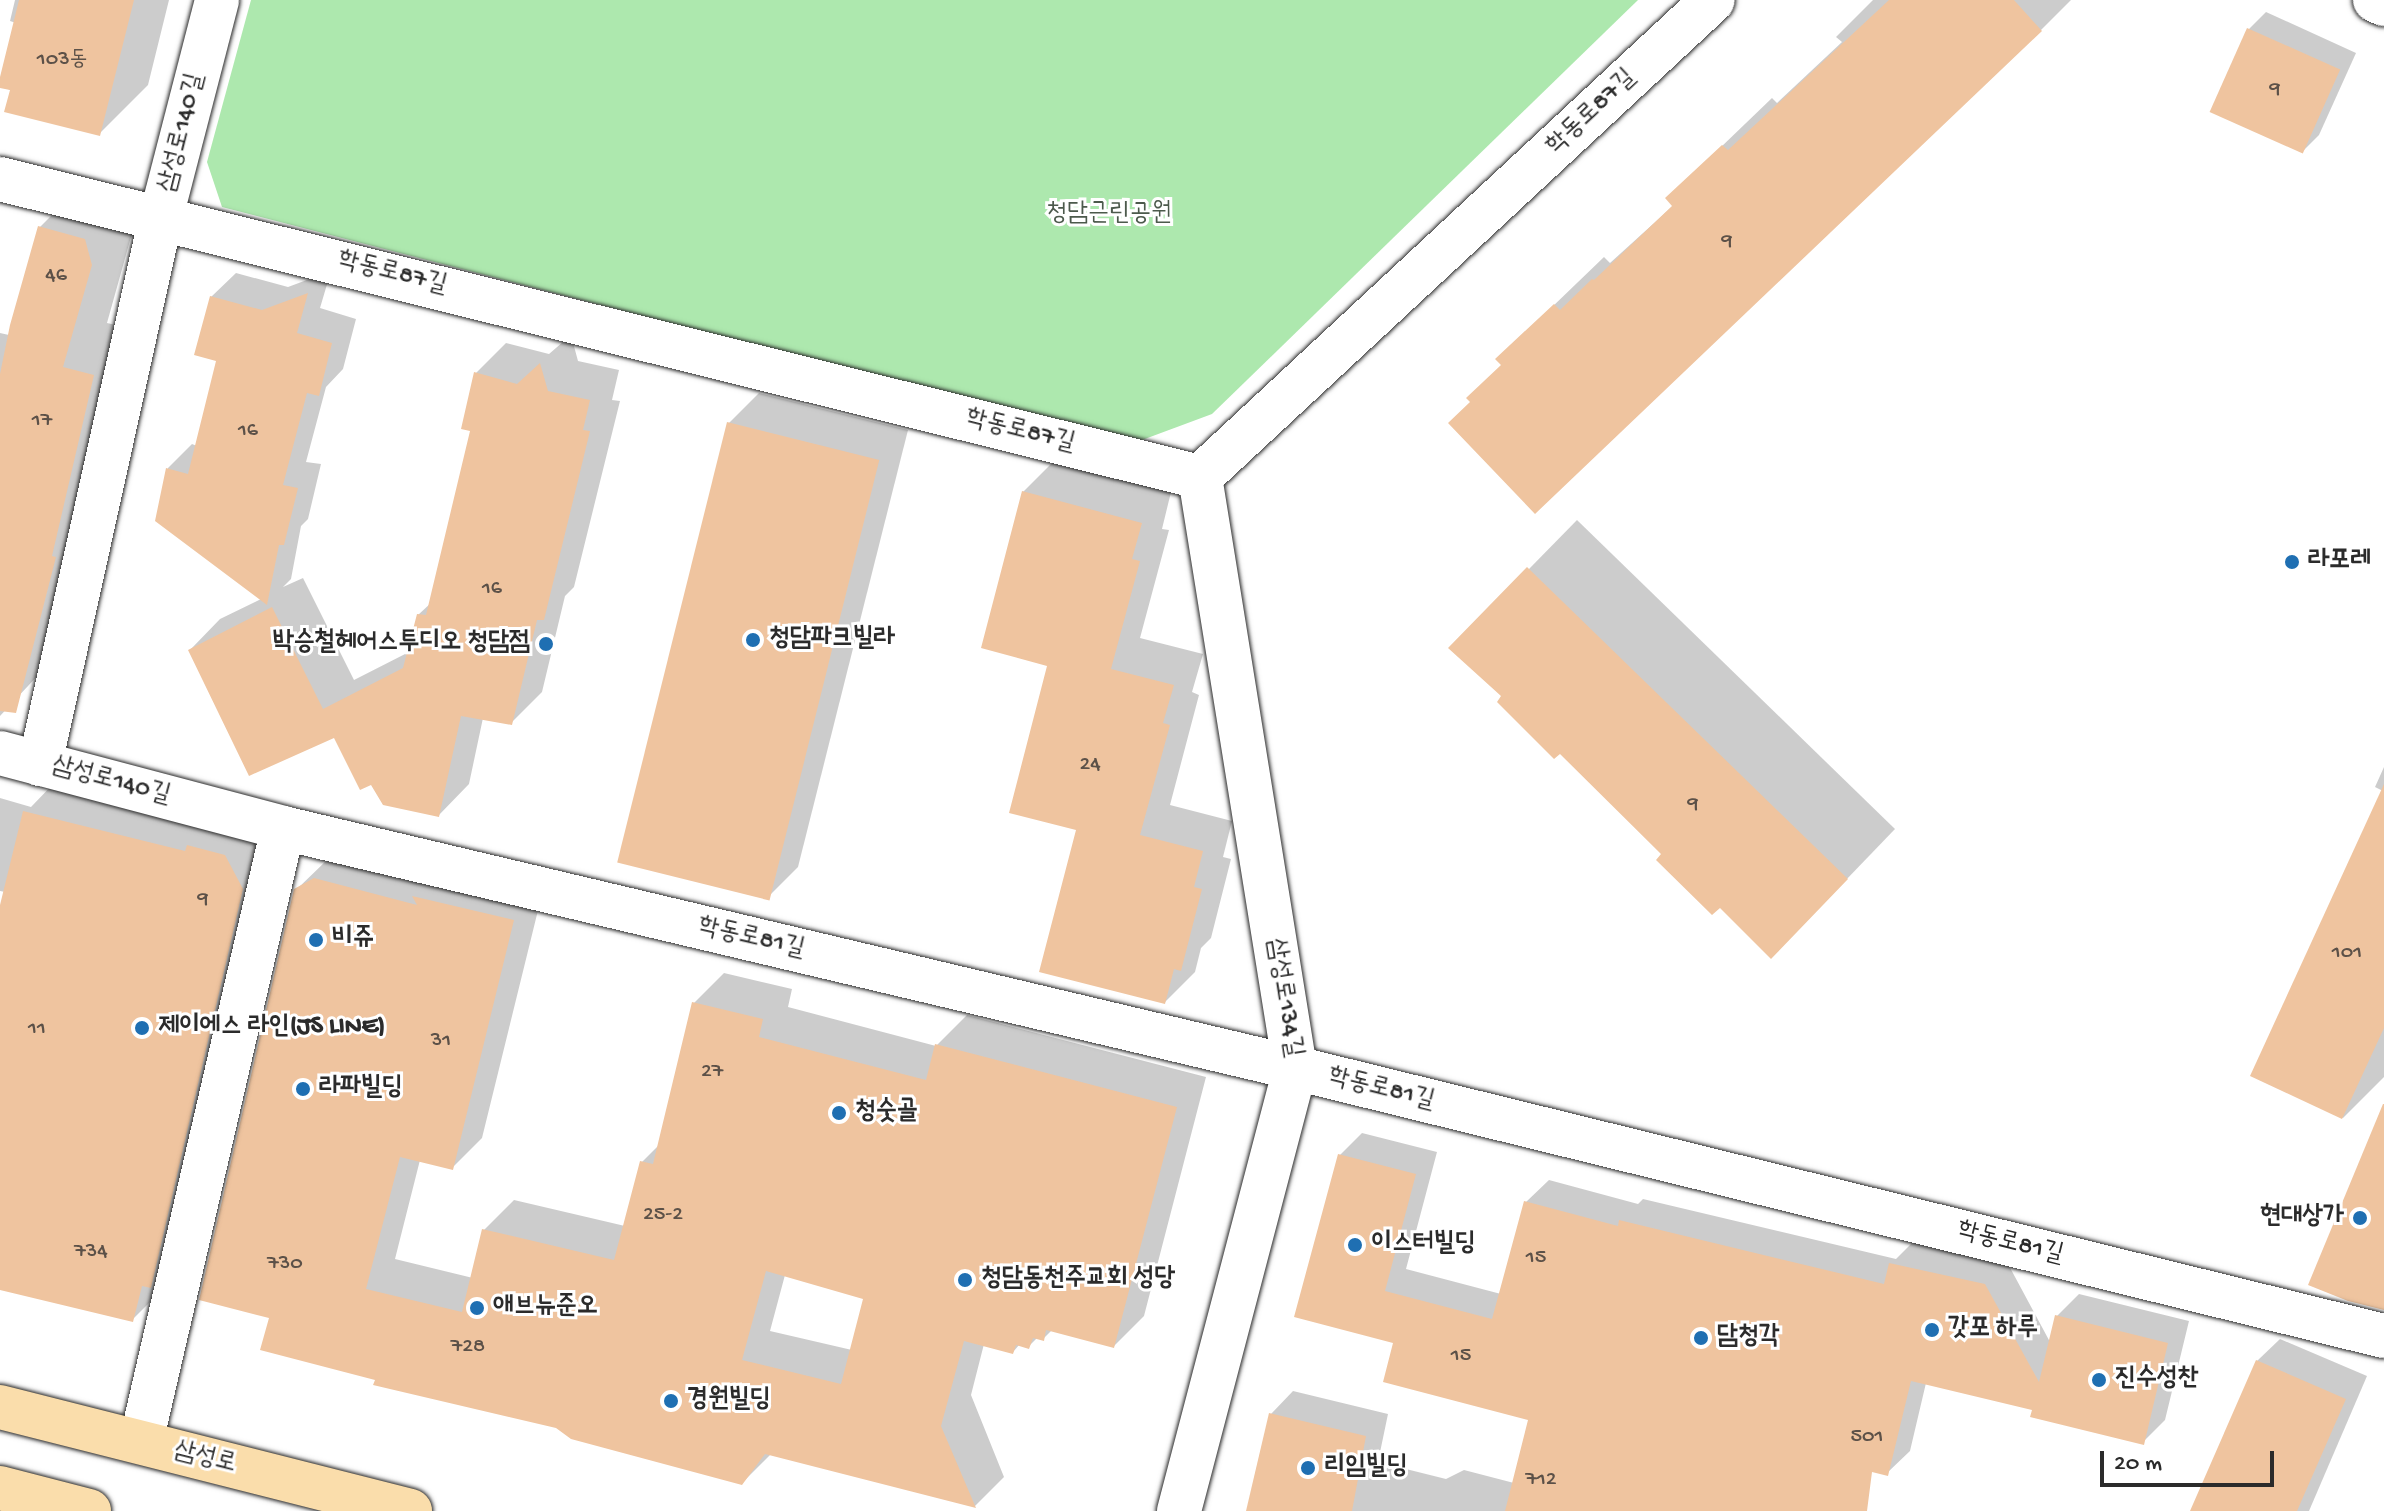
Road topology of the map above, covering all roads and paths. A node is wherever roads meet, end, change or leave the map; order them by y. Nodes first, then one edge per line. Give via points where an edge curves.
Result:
1 (217, 0) edge
2 (1713, 0) edge
3 (2375, 0) edge
4 (2384, 4) edge
5 (0, 179) edge
6 (161, 217) junction
7 (1200, 477) junction
8 (20, 759) edge
9 (283, 828) junction
10 (1295, 1068) junction
11 (2384, 1336) edge
12 (0, 1407) edge
13 (141, 1442) junction
14 (0, 1488) edge
15 (89, 1511) edge
16 (410, 1511) edge
17 (1179, 1511) edge

1 - 6 street, 삼성로140길
2 - 7 street, 학동로87길
3 - 4 street
5 - 6 street, 학동로87길
6 - 7 street, 학동로87길
6 - 8 street, 삼성로140길
7 - 10 street, 삼성로134길
8 - 9 street, 삼성로140길
9 - 10 street, 학동로81길
9 - 13 street
10 - 11 street, 학동로81길
10 - 17 street, 삼성로134길
12 - 13 main road, 삼성로
13 - 16 main road, 삼성로
14 - 15 main road

